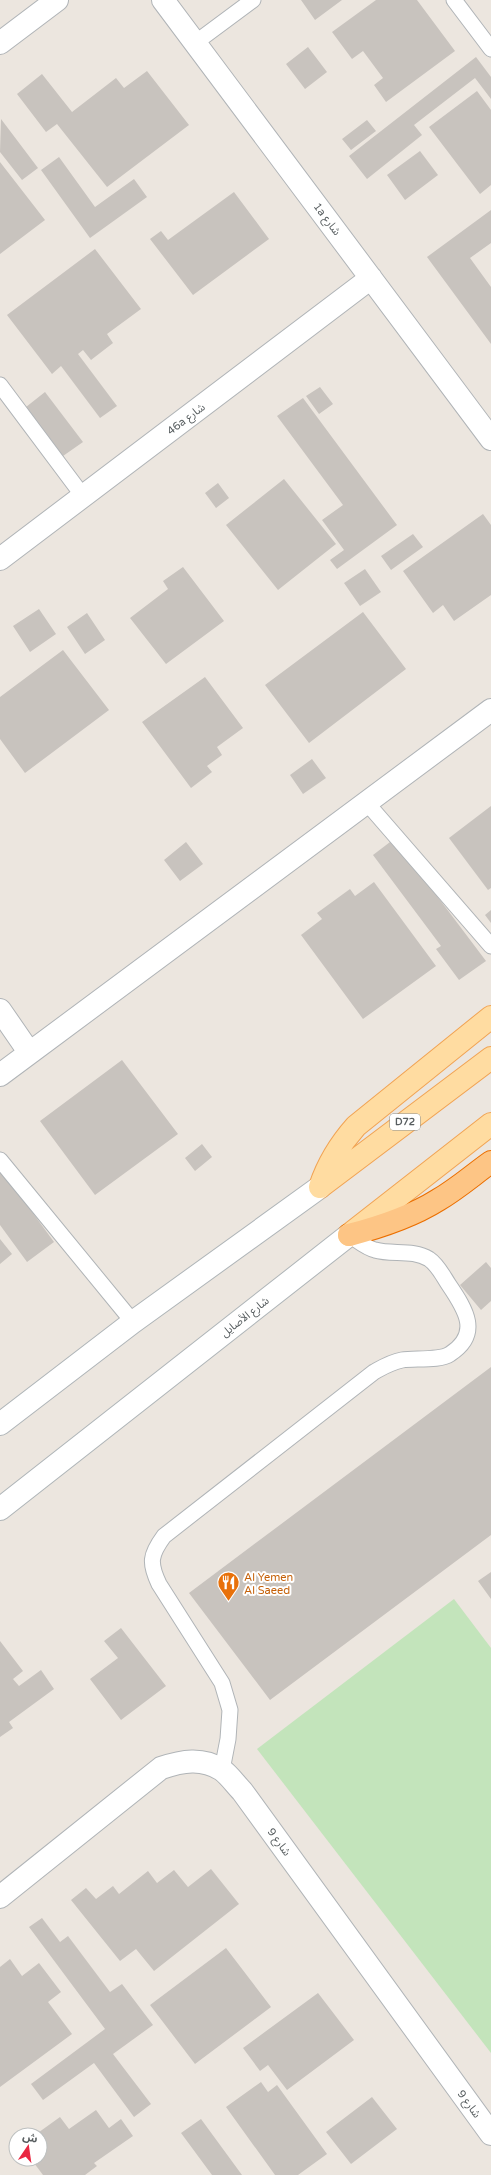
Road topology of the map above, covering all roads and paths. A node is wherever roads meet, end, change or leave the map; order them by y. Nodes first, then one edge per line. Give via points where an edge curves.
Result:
1 (57, 0) edge
2 (163, 0) edge
3 (253, 0) edge
4 (454, 0) edge
5 (0, 43) edge
6 (196, 44) junction
7 (491, 49) edge
8 (371, 278) junction
9 (0, 385) edge
10 (491, 439) edge
11 (83, 496) junction
12 (0, 559) edge
13 (491, 710) edge
14 (366, 802) junction
15 (491, 946) edge
16 (0, 1010) edge
17 (491, 1017) edge
18 (29, 1052) junction
19 (491, 1058) edge
20 (0, 1075) edge
21 (491, 1124) edge
22 (0, 1160) edge
23 (491, 1162) edge
24 (320, 1187) junction
25 (349, 1235) junction
26 (133, 1322) junction
27 (0, 1424) edge
28 (0, 1509) edge
29 (222, 1770) junction
30 (0, 1897) edge
31 (491, 2134) edge

1 - 5 street
2 - 6 street, 1a شارع
3 - 6 lane
4 - 7 lane
6 - 8 street, 1a شارع
8 - 10 street, 1a شارع
8 - 11 street, 46a شارع
9 - 11 lane
11 - 12 street, 46a شارع
13 - 14 street
14 - 15 lane
14 - 18 street
16 - 18 street
17 - 24 main road via 356,1126 340,1144 328,1164
18 - 20 street
19 - 24 main road, D72
21 - 25 main road, شارع الأصايل
22 - 26 lane
23 - 25 highway via 438,1200 410,1215 380,1227
24 - 26 street, D72
25 - 28 street, شارع الأصايل
25 - 29 lane via 374,1250 417,1254 429,1259 461,1302 468,1317 468,1333 460,1347 447,1356 402,1360 374,1372 164,1536 154,1550 152,1568 159,1584 222,1683 230,1710
26 - 27 street, D72
29 - 30 street, شارع 9 via 202,1762 182,1761 161,1768
29 - 31 street, شارع 9 via 242,1791

